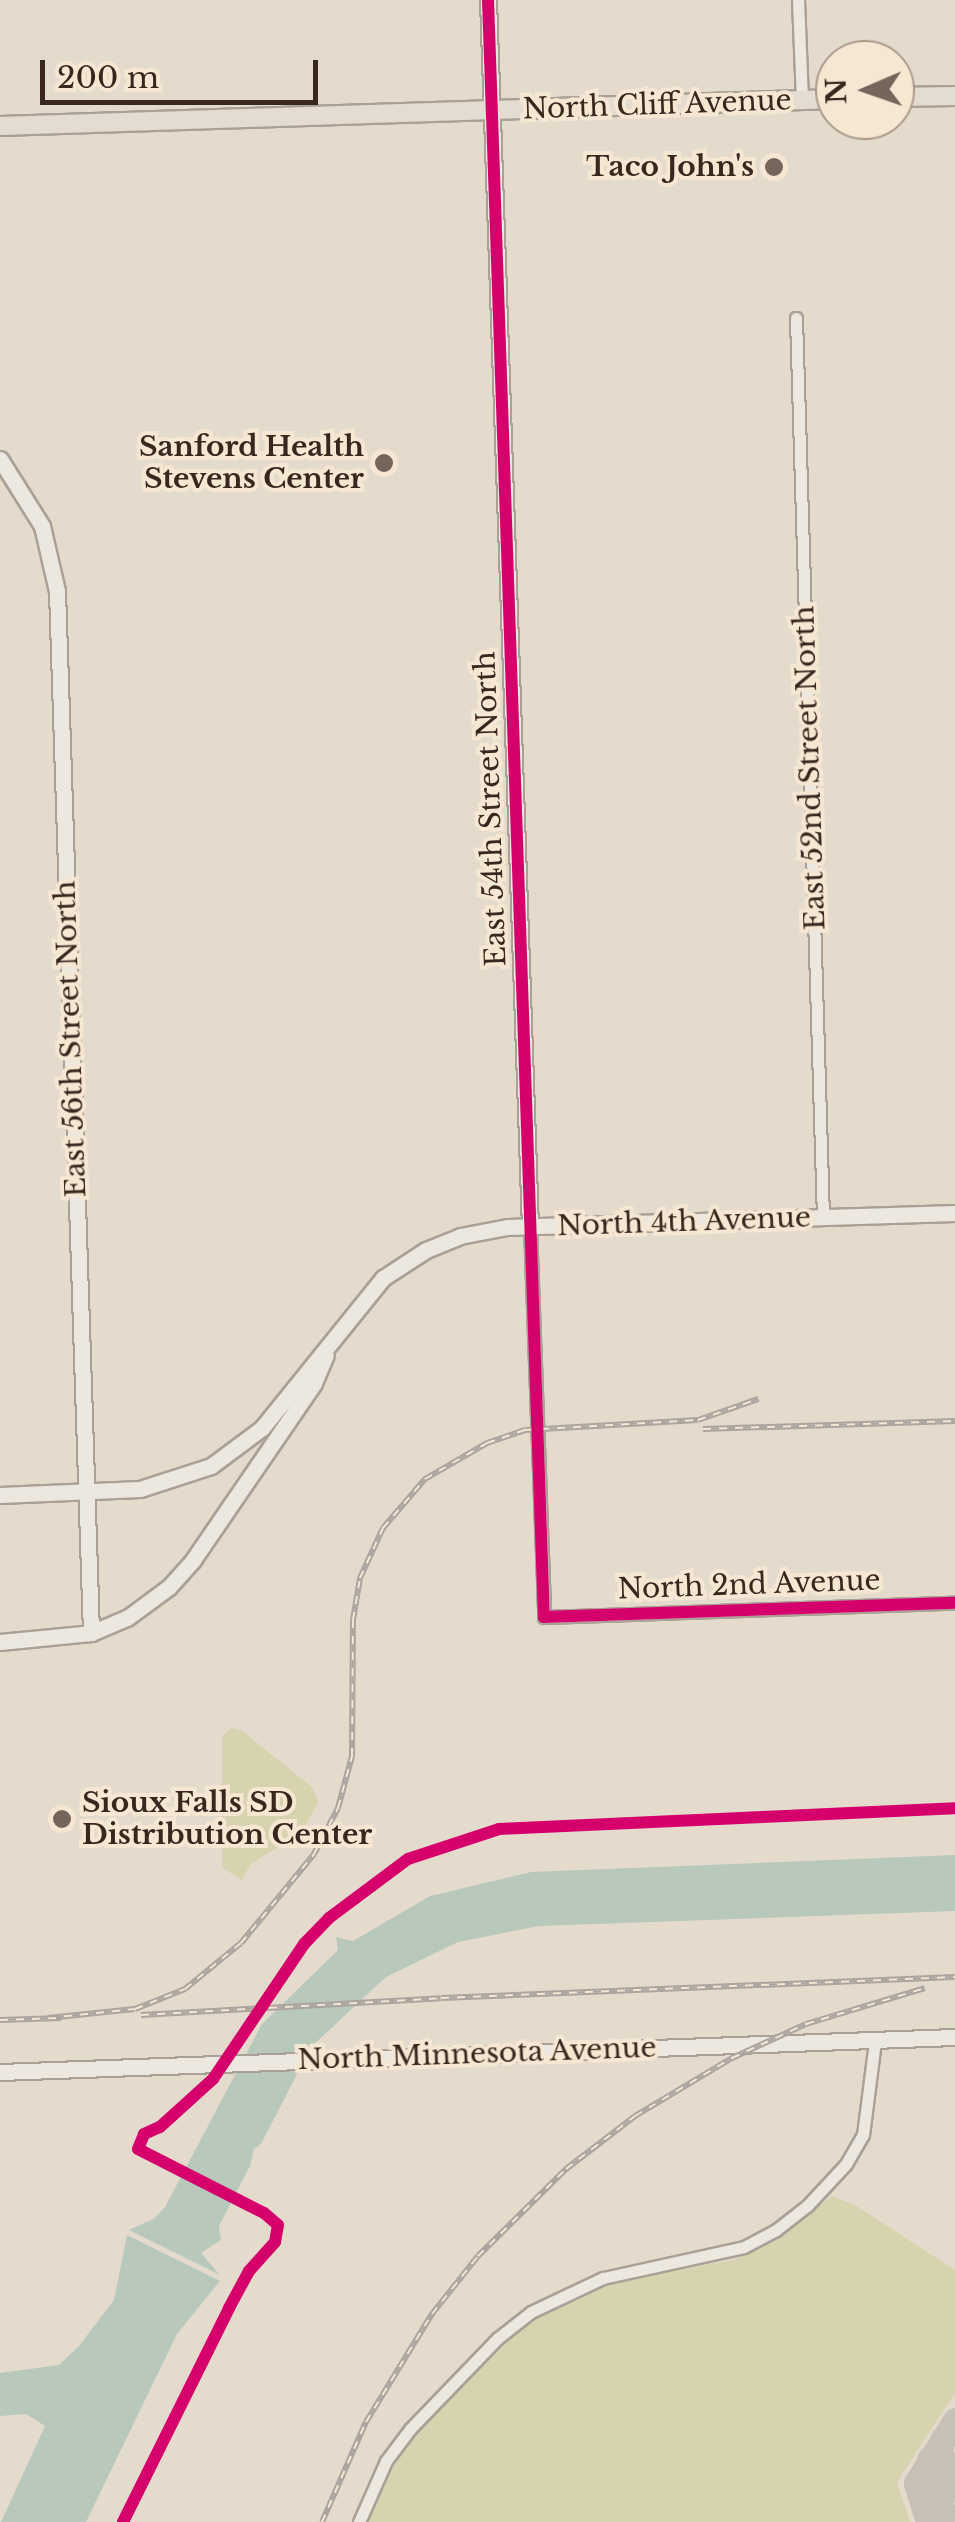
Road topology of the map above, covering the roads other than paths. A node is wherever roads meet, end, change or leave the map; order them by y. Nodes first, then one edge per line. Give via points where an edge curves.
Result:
1 (488, 0) edge
2 (798, 0) edge
3 (955, 96) edge
4 (915, 97) edge
5 (802, 100) junction
6 (815, 100) edge
7 (492, 110) junction
8 (0, 126) edge
9 (796, 318) dead end
10 (0, 460) edge
11 (955, 1213) edge
12 (823, 1218) junction
13 (530, 1227) junction
14 (334, 1338) junction
15 (86, 1492) junction
16 (0, 1495) edge
17 (955, 1603) edge
18 (544, 1617) joint
19 (91, 1633) junction
20 (0, 1642) edge
21 (955, 2037) edge
22 (875, 2041) junction
23 (0, 2072) edge
24 (359, 2522) edge

1 - 7 street, East 54th Street North
2 - 5 street
3 - 4 main road
5 - 6 main road, North Cliff Avenue
5 - 7 main road, North Cliff Avenue
7 - 8 main road, North Cliff Avenue
7 - 13 street, East 54th Street North
9 - 12 street, East 52nd Street North
10 - 15 street, East 56th Street North via 42,526 57,591
11 - 12 street, North 4th Avenue
12 - 13 street, North 4th Avenue
13 - 14 street, North 4th Avenue via 460,1236 411,1258 371,1290
13 - 18 street, East 54th Street North
14 - 15 street, North 4th Avenue via 262,1428 224,1458 159,1486
14 - 19 street, North 4th Avenue via 314,1383 181,1575 140,1610
15 - 16 street, North 4th Avenue
15 - 19 street, East 56th Street North
17 - 18 street, North 2nd Avenue
19 - 20 street, North 4th Avenue
21 - 22 street, North Minnesota Avenue
22 - 23 street, North Minnesota Avenue
22 - 24 street via 864,2135 806,2206 744,2246 602,2278 531,2312 410,2429 386,2462

